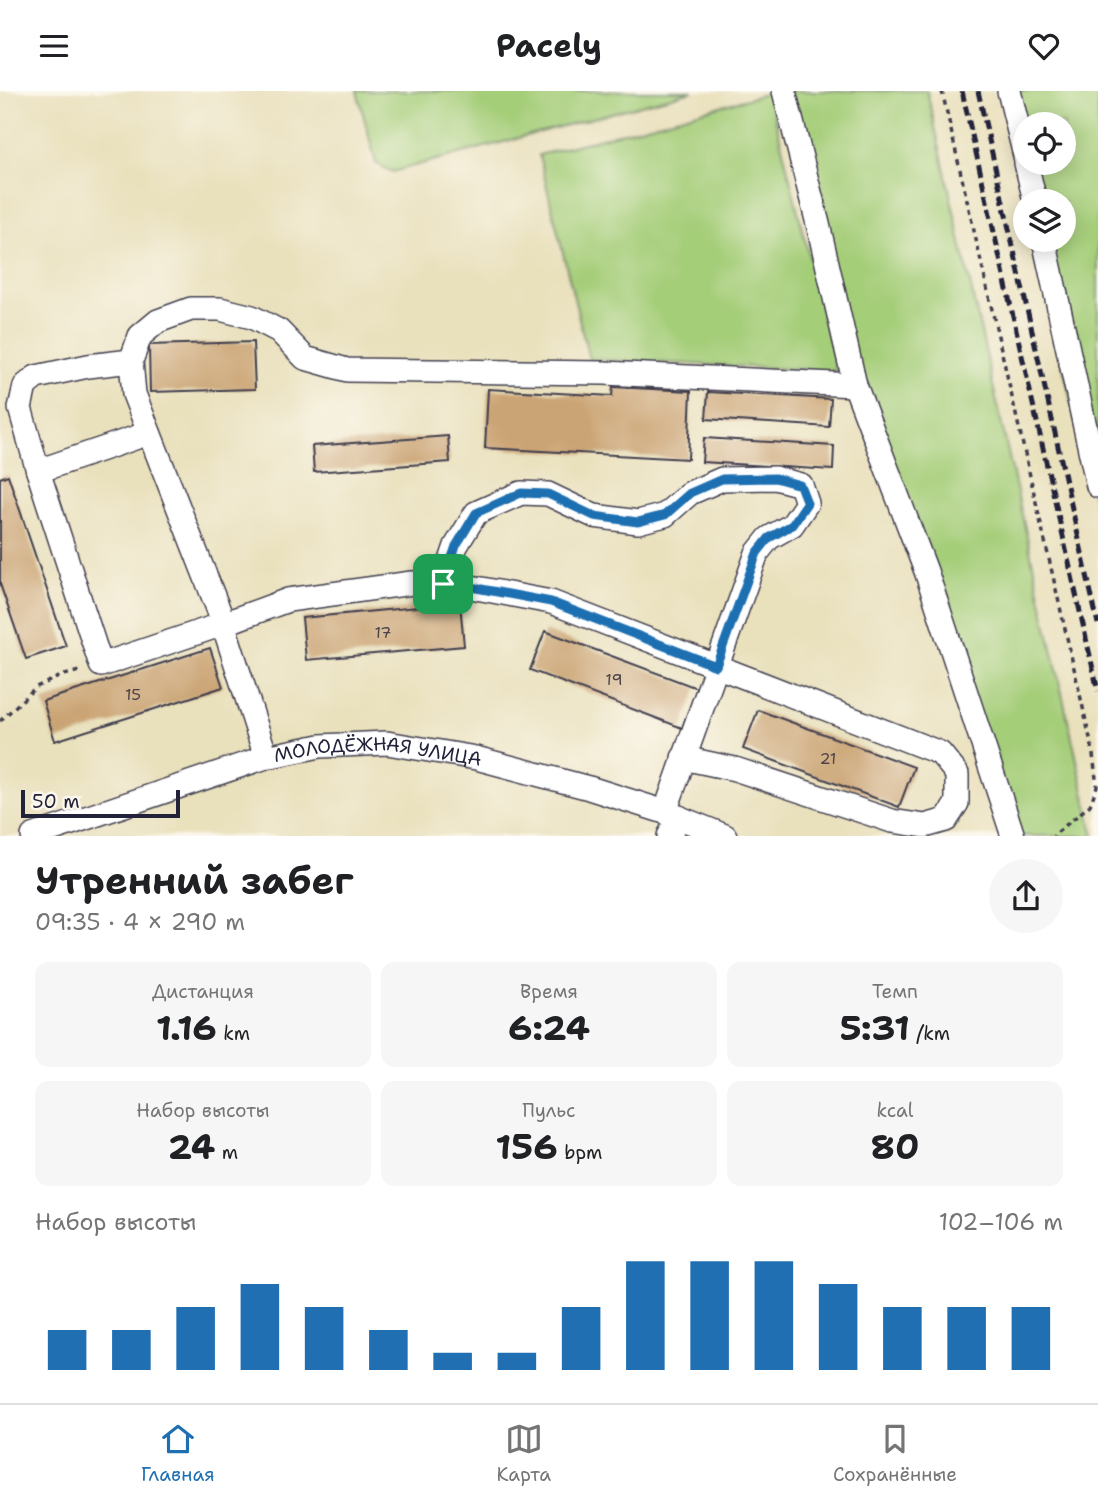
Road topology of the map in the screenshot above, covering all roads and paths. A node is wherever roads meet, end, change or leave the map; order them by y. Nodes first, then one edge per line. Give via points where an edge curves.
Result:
1 (784, 91) edge
2 (942, 91) edge
3 (1009, 91) edge
4 (1014, 112) edge
5 (1047, 252) edge
6 (131, 361) junction
7 (855, 385) junction
8 (149, 433) junction
9 (38, 471) junction
10 (1098, 486) edge
11 (443, 584) junction
12 (223, 624) junction
13 (101, 666) junction
14 (716, 666) junction
15 (0, 722) edge
16 (265, 757) junction
17 (683, 758) junction
18 (671, 822) edge
19 (33, 836) edge
20 (725, 836) edge
21 (1013, 836) edge
22 (1053, 836) edge

1 - 7 street
2 - 22 path via 1092,747 1097,786 1090,805
3 - 4 street
5 - 10 street
6 - 7 street via 140,336 158,321 191,309 220,309 252,317 279,331 305,358 347,370 604,373
6 - 8 street via 134,394
6 - 9 street via 36,377 25,386 20,408
7 - 21 street via 926,571
8 - 9 street
8 - 12 street
9 - 13 street
11 - 12 street via 412,583 288,600
11 - 14 street via 551,602
11 - 14 street via 456,546 476,513 521,493 548,494 594,516 638,522 665,515 690,493 722,479 775,478 800,485 807,503 792,525 769,538 757,553
12 - 13 street
12 - 16 street
13 - 15 path via 36,687
14 - 17 street
14 - 17 street via 940,753 957,774 957,803 946,820 925,826 892,821 735,769
16 - 18 street, МОЛОДЁЖНАЯ УЛИЦА via 320,746 387,743 476,758 589,788
16 - 19 street, МОЛОДЁЖНАЯ УЛИЦА
17 - 18 street
18 - 20 street, МОЛОДЁЖНАЯ УЛИЦА

